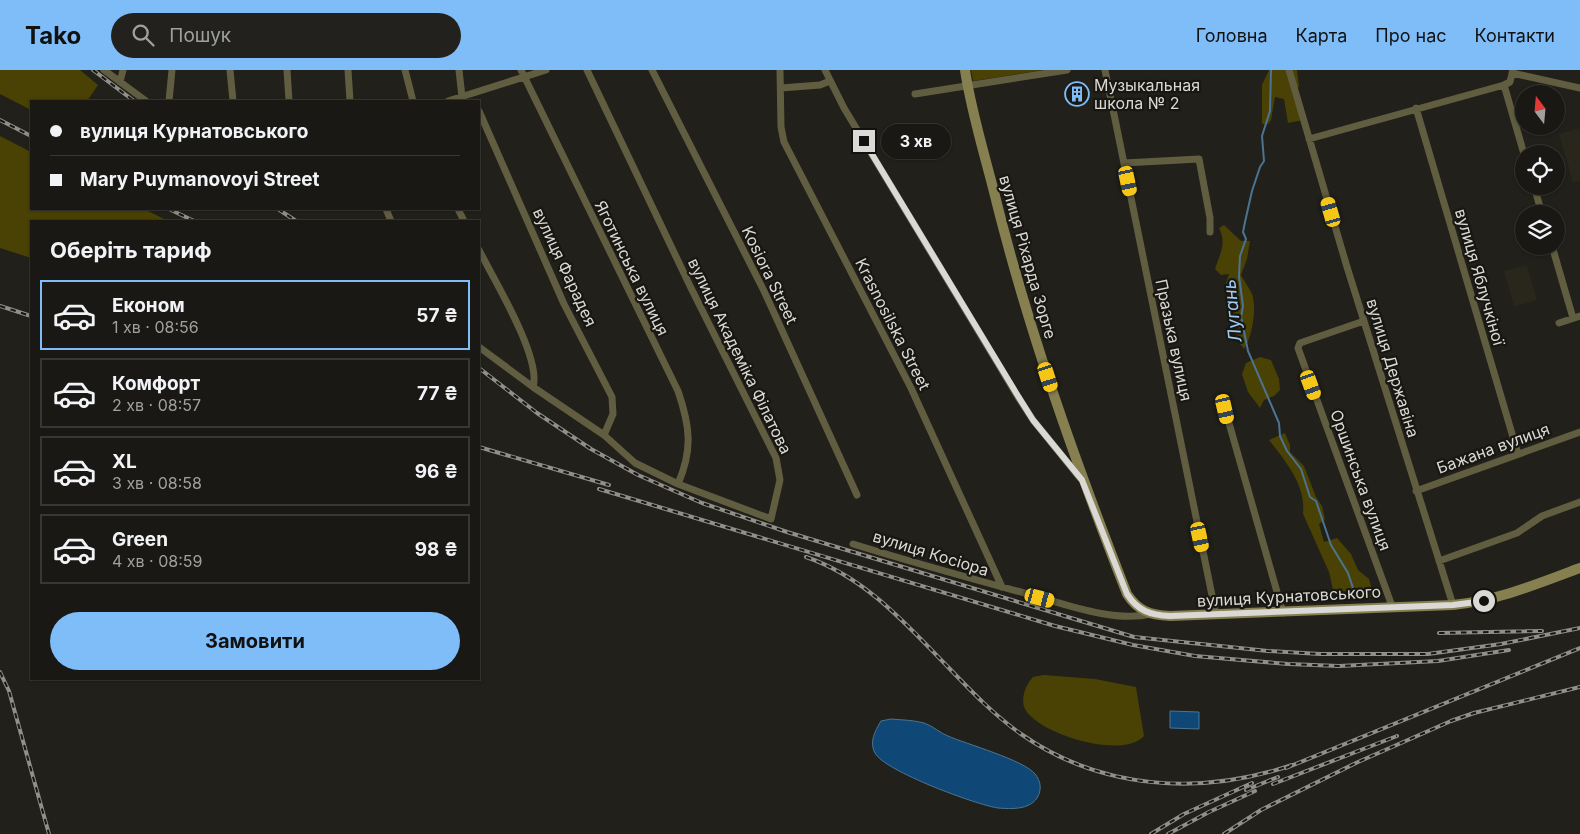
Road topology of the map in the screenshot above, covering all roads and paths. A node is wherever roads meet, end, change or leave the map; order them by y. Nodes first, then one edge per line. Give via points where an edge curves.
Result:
1 (104, 70) edge
2 (123, 70) edge
3 (172, 70) edge
4 (230, 70) edge
5 (287, 70) edge
6 (348, 70) edge
7 (404, 70) edge
8 (459, 70) edge
9 (521, 70) edge
10 (546, 70) edge
11 (587, 70) edge
12 (652, 70) edge
13 (780, 70) edge
14 (825, 70) edge
15 (965, 70) edge
16 (1067, 70) edge
17 (1105, 70) edge
18 (1289, 70) edge
19 (1512, 72) edge
20 (524, 77) junction
21 (120, 82) junction
22 (830, 82) junction
23 (967, 85) junction
24 (1504, 85) junction
25 (781, 88) junction
26 (1580, 88) edge
27 (915, 94) dead end
28 (462, 98) junction
29 (473, 98) edge
30 (145, 100) edge
31 (169, 100) edge
32 (233, 100) edge
33 (289, 100) edge
34 (350, 100) edge
35 (413, 100) edge
36 (453, 100) edge
37 (1416, 108) junction
38 (480, 113) edge
39 (1309, 139) junction
40 (1521, 145) edge
41 (1124, 163) junction
42 (1210, 232) dead end
43 (480, 252) edge
44 (1555, 255) edge
45 (1576, 317) edge
46 (1364, 322) junction
47 (1559, 323) dead end
48 (480, 348) edge
49 (533, 387) junction
50 (1225, 409) dead end
51 (1580, 432) edge
52 (604, 434) junction
53 (1518, 454) junction
54 (1082, 480) junction
55 (678, 484) junction
56 (1416, 491) junction
57 (857, 495) dead end
58 (1580, 502) edge
59 (853, 544) dead end
60 (1439, 562) junction
61 (1580, 568) edge
62 (1002, 587) junction
63 (1453, 605) junction
64 (1392, 606) junction
65 (1283, 612) junction
66 (1148, 613) junction
67 (1216, 615) junction

1 - 21 street
2 - 21 street
3 - 31 street
4 - 32 street
5 - 33 street
6 - 34 street
7 - 35 street
8 - 28 street
9 - 20 street, Яготинська вулиця
10 - 20 street
11 - 55 street, вулиця Академіка Філатова via 776,458 780,480 771,519
12 - 57 street, Kosiora Street via 764,292
13 - 25 street, Krasnosilska Street
14 - 22 street
15 - 23 street, вулиця Ріхарда Зорге
16 - 23 street
17 - 41 street, Празька вулиця
18 - 39 street, вулиця Державіна
19 - 24 street via 1510,82
19 - 26 street
20 - 29 street
20 - 55 street, Яготинська вулиця via 678,391 690,435
21 - 30 street
22 - 25 street
22 - 54 street via 1033,420
23 - 27 street
23 - 54 street, вулиця Ріхарда Зорге via 1026,309
24 - 37 street
24 - 40 street
25 - 62 street, Krasnosilska Street via 780,127 784,142 910,388
28 - 29 street
28 - 36 street
37 - 39 street
37 - 53 street, вулиця Яблучкіної
38 - 52 street, вулиця Фарадея via 564,304 612,397 613,414
39 - 46 street, вулиця Державіна
41 - 42 street via 1199,159
41 - 67 street, Празька вулиця
43 - 49 street via 526,345 536,378
44 - 45 street
45 - 47 street
46 - 56 street, вулиця Державіна
46 - 64 street, Оршинська вулиця via 1300,343 1298,348
48 - 49 street, вулиця Академіка Філатова
49 - 52 street, вулиця Академіка Філатова
50 - 65 street
51 - 53 street, Бажана вулиця
52 - 55 street, вулиця Академіка Філатова via 635,463
53 - 56 street, Бажана вулиця
54 - 66 street, вулиця Ріхарда Зорге via 1127,594 1133,604
56 - 60 street, вулиця Державіна
58 - 60 street via 1542,516 1516,533
59 - 62 street, вулиця Косіора via 986,585
60 - 63 street, вулиця Державіна
61 - 63 street, вулиця Курнатовського via 1509,594
62 - 66 street, вулиця Косіора via 1116,616 1137,618
63 - 64 street, вулиця Курнатовського
64 - 65 street, вулиця Курнатовського
65 - 67 street, вулиця Курнатовського
66 - 67 street, вулиця Курнатовського

